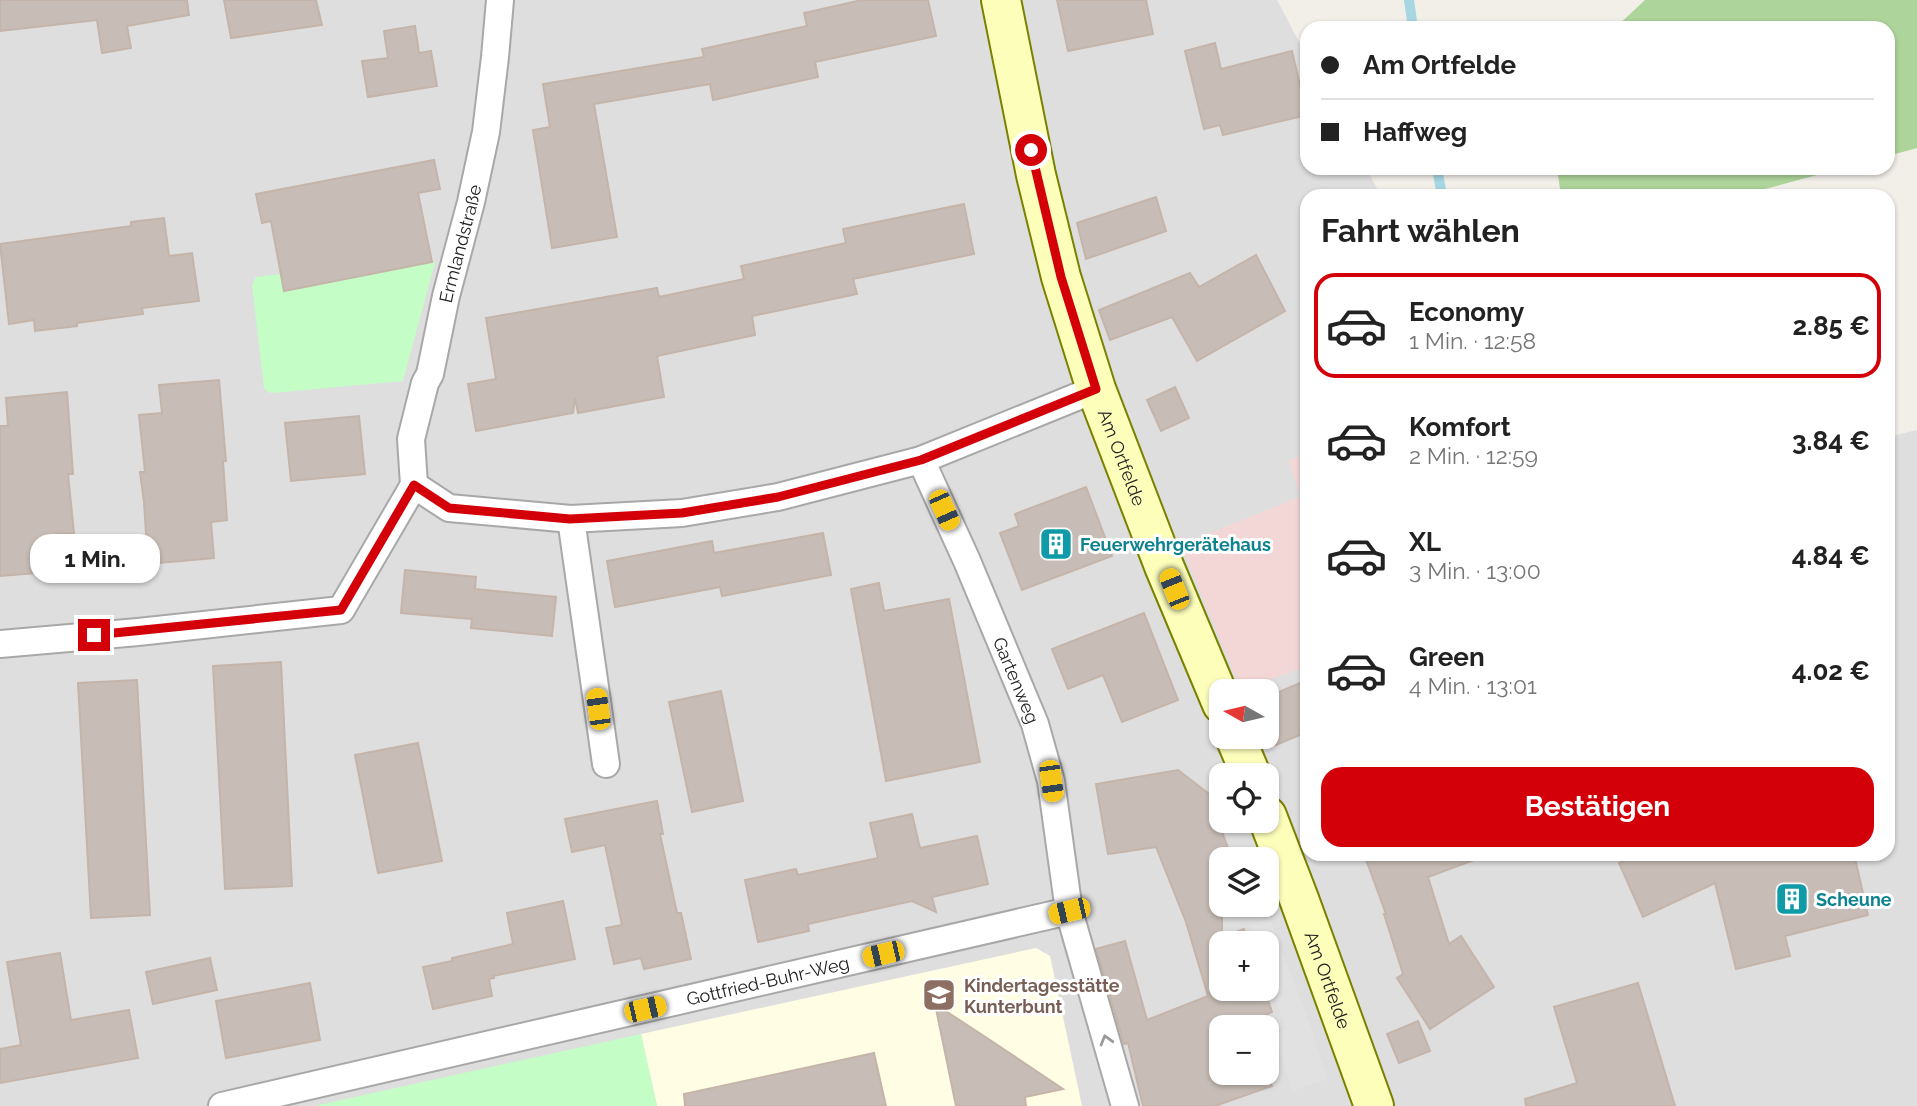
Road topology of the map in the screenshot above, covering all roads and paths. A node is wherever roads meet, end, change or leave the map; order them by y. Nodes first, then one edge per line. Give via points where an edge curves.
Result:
1 (500, 0) edge
2 (1001, 0) edge
3 (1096, 389) junction
4 (921, 460) junction
5 (414, 485) junction
6 (570, 519) junction
7 (0, 644) edge
8 (1211, 679) edge
9 (606, 764) dead end
10 (1274, 833) edge
11 (1069, 911) junction
12 (222, 1106) edge
13 (1125, 1106) edge
14 (1374, 1106) edge

1 - 5 street, Ermlandstraße via 486,132 411,439
2 - 3 main road, Am Ortfelde via 1036,175
3 - 4 street
3 - 8 main road, Am Ortfelde
4 - 6 street via 766,499 682,513
4 - 11 street, Gartenweg via 1035,724 1051,781
5 - 6 street via 449,508
5 - 7 street via 341,610
6 - 9 street
10 - 14 main road, Am Ortfelde
11 - 12 street, Gottfried-Buhr-Weg
13 -> 11 street, Gartenweg

